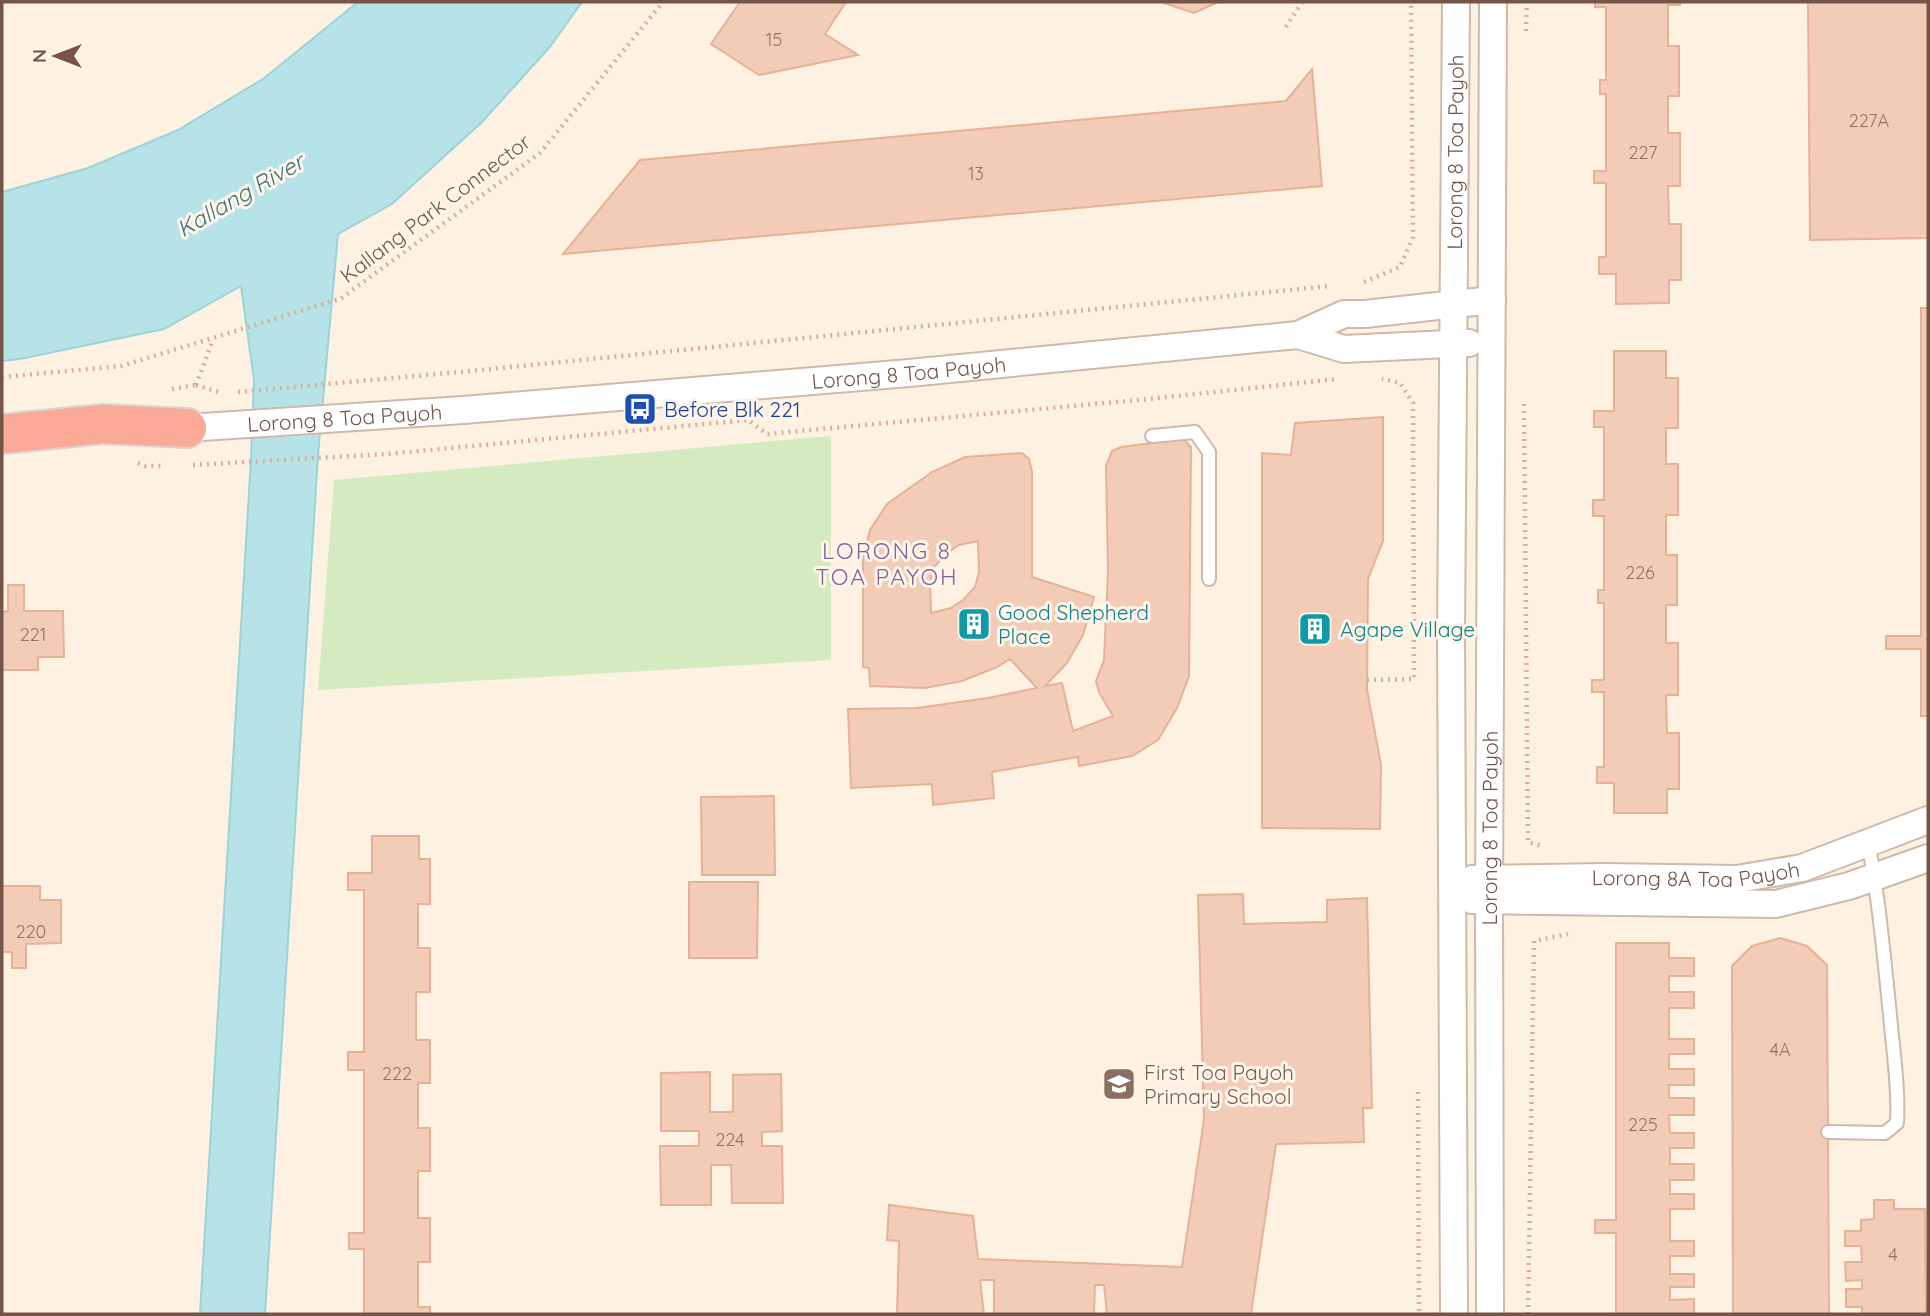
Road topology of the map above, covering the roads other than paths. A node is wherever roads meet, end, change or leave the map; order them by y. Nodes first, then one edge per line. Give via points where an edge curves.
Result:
1 (1456, 2) edge
2 (1493, 2) edge
3 (1492, 300) junction
4 (1454, 304) junction
5 (1298, 335) junction
6 (1492, 341) junction
7 (1453, 344) junction
8 (2, 434) edge
9 (1152, 436) dead end
10 (198, 440) joint
11 (1209, 579) dead end
12 (1928, 820) edge
13 (1868, 842) junction
14 (1928, 858) edge
15 (1874, 876) junction
16 (1453, 890) junction
17 (1489, 890) junction
18 (1828, 1132) dead end
19 (1454, 1314) edge
20 (1490, 1314) edge

1 - 4 street, Lorong 8 Toa Payoh
2 - 3 street, Lorong 8 Toa Payoh
3 - 4 street, Lorong 8 Toa Payoh
3 - 6 street, Lorong 8 Toa Payoh
4 - 5 street, Lorong 8 Toa Payoh via 1344,314
4 - 7 street, Lorong 8 Toa Payoh
5 - 7 street, Lorong 8 Toa Payoh via 1344,349
5 - 10 street, Lorong 8 Toa Payoh via 909,373 381,416
6 - 7 street, Lorong 8 Toa Payoh
6 - 17 street, Lorong 8 Toa Payoh
7 - 16 street, Lorong 8 Toa Payoh
8 - 10 highway via 103,425
9 - 11 lane via 1195,432 1209,452
12 - 13 street, Lorong 8A Toa Payoh
13 - 15 lane
13 - 17 street, Lorong 8A Toa Payoh via 1802,868 1737,879 1605,877
14 - 15 street, Lorong 8A Toa Payoh
15 - 17 street, Lorong 8A Toa Payoh via 1776,904
15 - 18 lane via 1897,1123 1885,1133
16 - 17 street, Lorong 8A Toa Payoh
16 - 19 street, Lorong 8 Toa Payoh
17 - 20 street, Lorong 8 Toa Payoh

